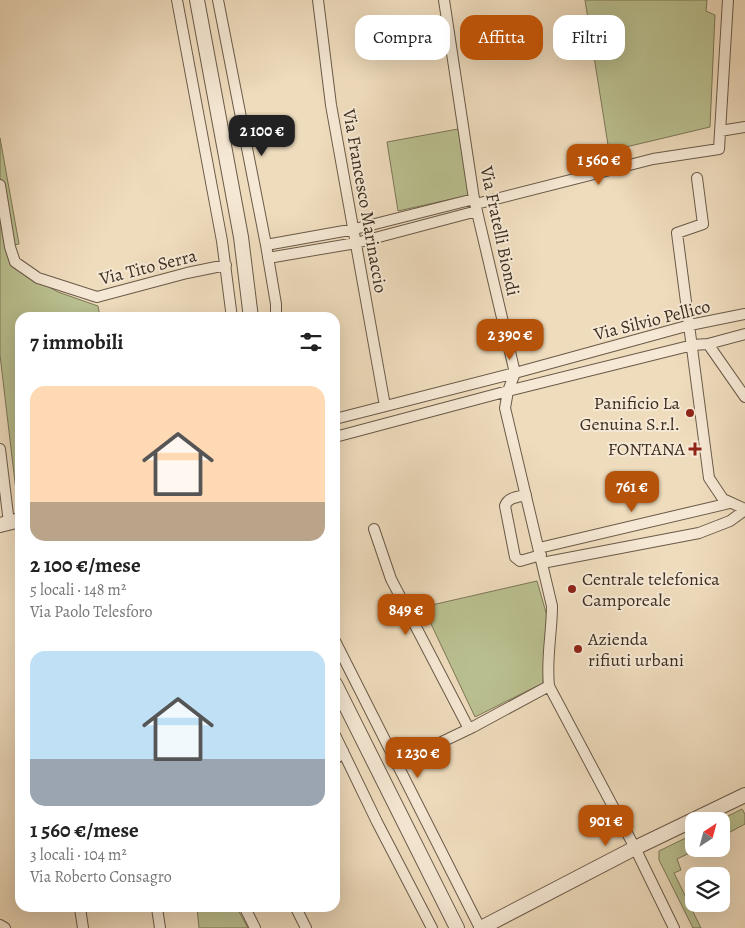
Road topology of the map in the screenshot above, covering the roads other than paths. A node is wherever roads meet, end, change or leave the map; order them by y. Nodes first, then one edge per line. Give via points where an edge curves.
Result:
1 (177, 0) edge
2 (197, 0) edge
3 (218, 0) edge
4 (318, 0) edge
5 (444, 0) edge
6 (728, 0) edge
7 (745, 127) edge
8 (720, 131) junction
9 (698, 178) dead end
10 (0, 185) edge
11 (476, 205) junction
12 (355, 229) junction
13 (356, 243) junction
14 (266, 245) junction
15 (268, 258) junction
16 (226, 265) junction
17 (231, 312) edge
18 (250, 312) edge
19 (276, 312) edge
20 (745, 314) edge
21 (690, 325) junction
22 (745, 334) edge
23 (708, 344) junction
24 (693, 345) junction
25 (515, 373) junction
26 (508, 391) junction
27 (745, 397) edge
28 (385, 406) junction
29 (340, 418) edge
30 (340, 436) edge
31 (0, 449) edge
32 (526, 495) junction
33 (730, 503) junction
34 (745, 509) edge
35 (10, 523) edge
36 (374, 529) dead end
37 (540, 556) junction
38 (340, 651) edge
39 (549, 686) junction
40 (340, 694) edge
41 (469, 729) junction
42 (340, 746) edge
43 (343, 752) junction
44 (340, 755) edge
45 (396, 764) junction
46 (744, 798) edge
47 (635, 848) junction
48 (81, 912) edge
49 (158, 912) edge
50 (247, 912) edge
51 (298, 912) edge
52 (0, 925) edge
53 (5, 928) edge
54 (83, 928) edge
55 (160, 928) edge
56 (255, 928) edge
57 (306, 928) edge
58 (432, 928) edge
59 (457, 928) edge
60 (481, 928) edge
61 (674, 928) edge

1 - 16 street
2 - 18 street via 241,237
3 - 14 street
4 - 12 street, Via Francesco Marinaccio via 331,105
5 - 11 street, Via Fratelli Biondi
6 - 8 street
7 - 8 street
8 - 11 street via 719,149 653,159
9 - 21 street via 703,224 677,233
10 - 16 street, Via Tito Serra via 15,262 38,278 97,297
11 - 12 street
11 - 13 street
11 - 25 street, Via Fratelli Biondi
12 - 13 street, Via Francesco Marinaccio
12 - 14 street
13 - 15 street
13 - 28 street, Via Francesco Marinaccio
14 - 15 street
15 - 19 street
16 - 17 street
20 - 21 street, Via Silvio Pellico
21 - 24 street
21 - 25 street, Via Silvio Pellico
22 - 23 street, Via Silvio Pellico
23 - 24 street, Via Silvio Pellico
23 - 27 street
24 - 26 street, Via Silvio Pellico
24 - 33 street via 710,478
25 - 26 street
25 - 28 street, Via Silvio Pellico
26 - 30 street, Via Silvio Pellico
26 - 32 street via 505,408
28 - 29 street, Via Silvio Pellico
31 - 35 street
32 - 37 street
32 - 37 street via 510,499 505,506 515,557 520,561
33 - 34 street
33 - 37 street
34 - 37 street via 730,521 699,533
36 - 41 street via 391,579
37 - 39 street via 552,606 547,665
38 - 45 street
39 - 41 street
39 - 47 street
40 - 59 street
41 - 45 street
42 - 43 street
43 - 44 street
43 - 58 street
45 - 60 street
46 - 47 street
47 - 60 street
47 - 61 street
48 - 54 street
49 - 55 street
50 - 56 street
51 - 57 street
52 - 53 street

